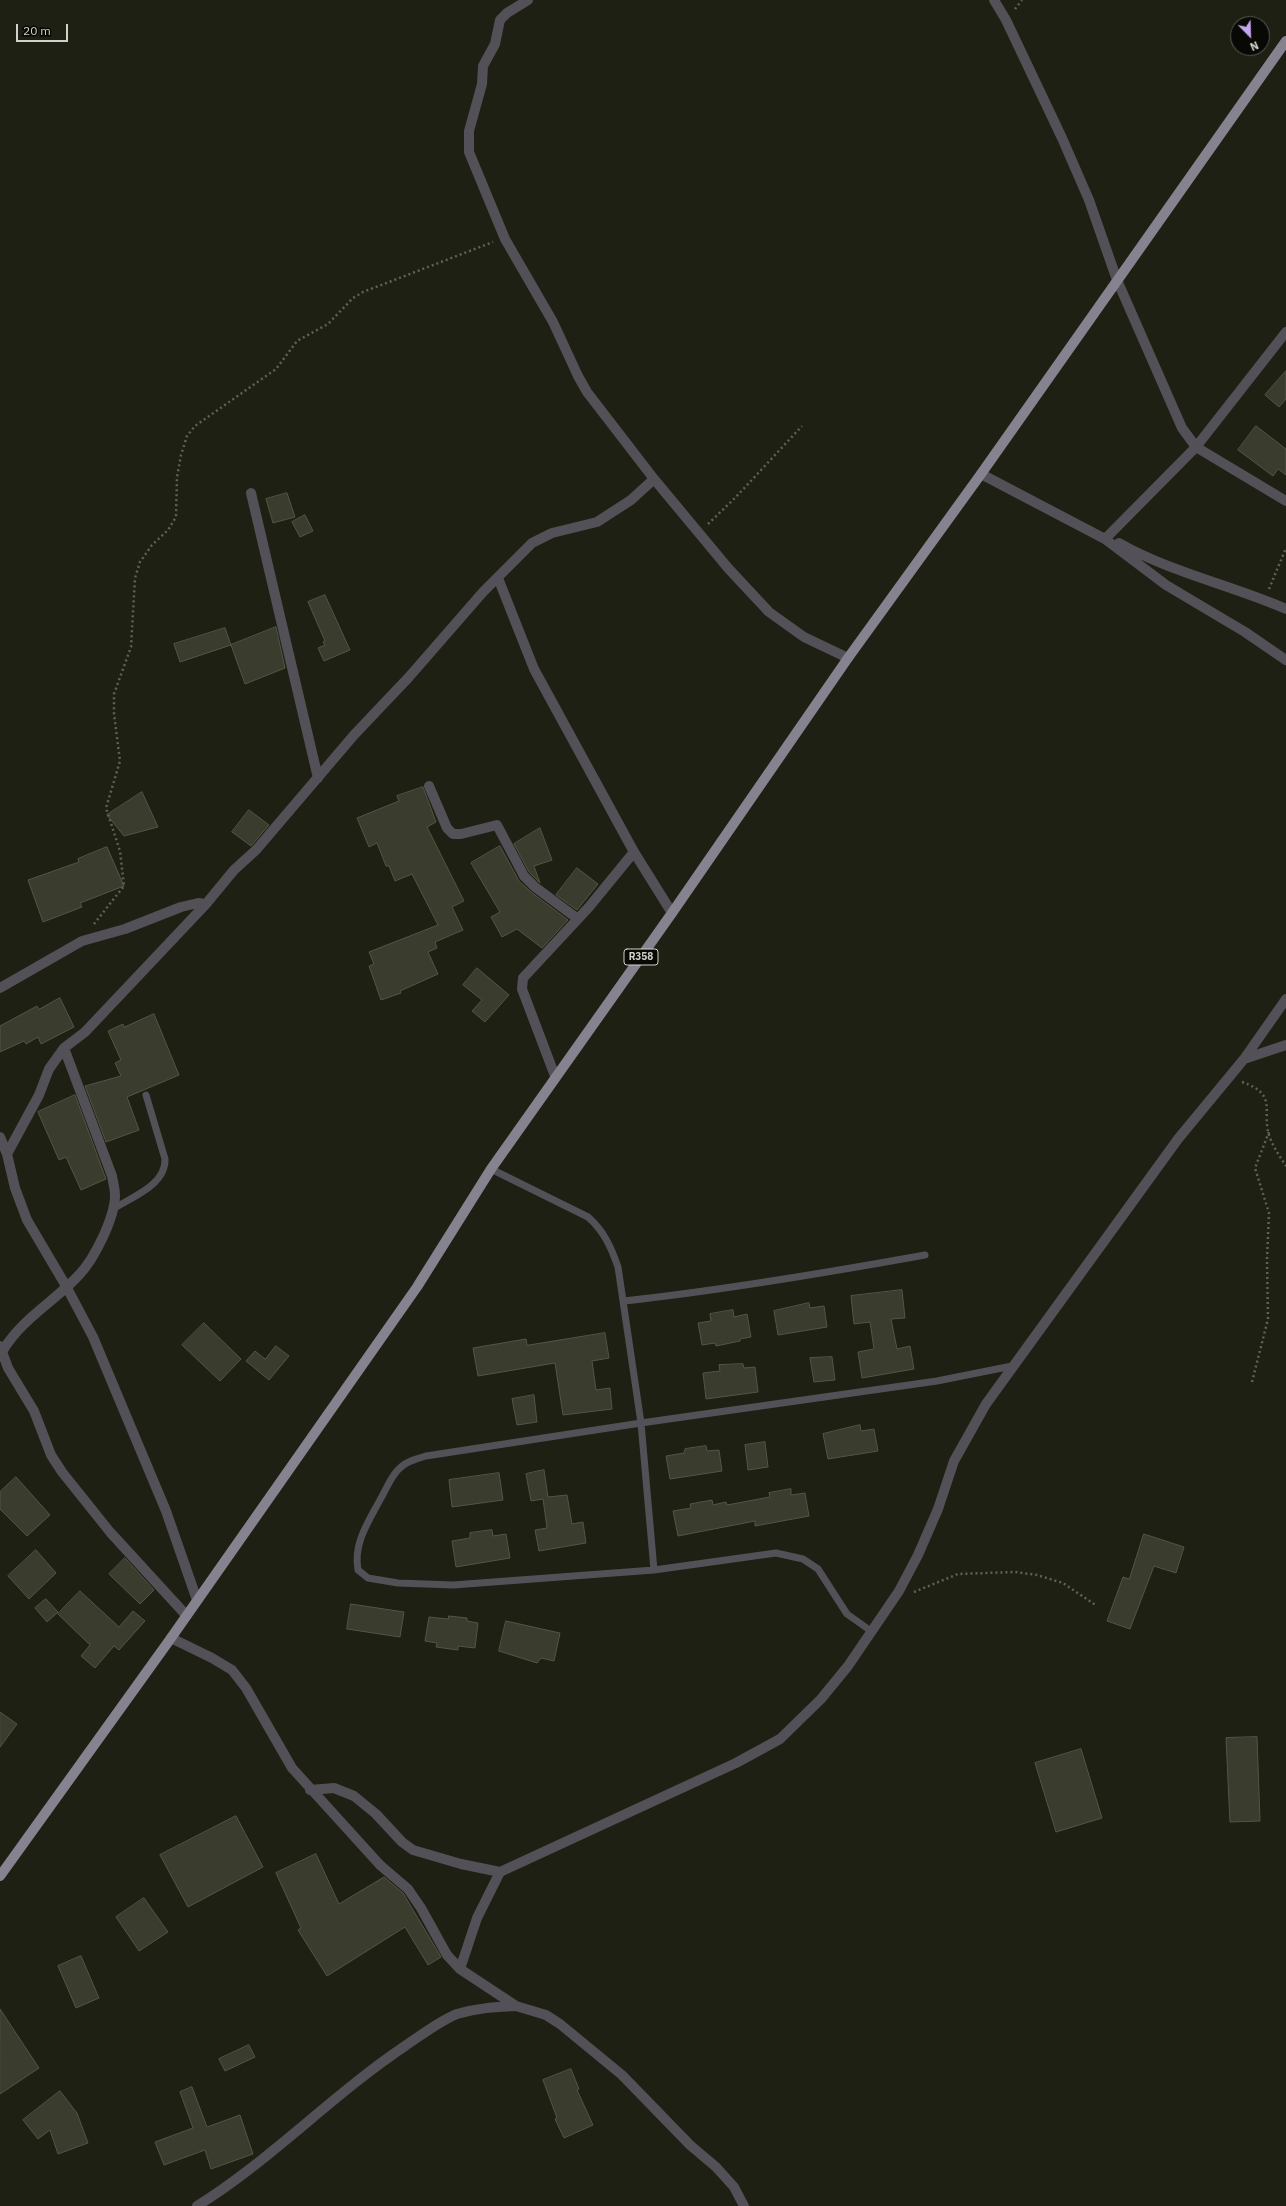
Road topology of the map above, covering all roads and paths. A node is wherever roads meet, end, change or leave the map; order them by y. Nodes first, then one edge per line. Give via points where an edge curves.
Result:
1 (528, 0) edge
2 (994, 0) edge
3 (1286, 40) edge
4 (505, 239) junction
5 (1117, 280) junction
6 (1286, 332) edge
7 (802, 426) dead end
8 (1196, 447) junction
9 (981, 474) junction
10 (654, 479) junction
11 (251, 493) dead end
12 (1286, 501) edge
13 (699, 532) junction
14 (1106, 538) junction
15 (1286, 548) edge
16 (498, 578) junction
17 (1264, 600) junction
18 (1286, 610) edge
19 (848, 658) junction
20 (1286, 660) edge
21 (318, 778) junction
22 (429, 786) dead end
23 (634, 852) junction
24 (206, 904) junction
25 (672, 913) junction
26 (578, 919) junction
27 (82, 941) junction
28 (0, 988) edge
29 (1286, 999) edge
30 (1286, 1045) edge
31 (64, 1048) junction
32 (1244, 1059) junction
33 (555, 1076) junction
34 (1229, 1077) junction
35 (146, 1095) dead end
36 (1269, 1132) junction
37 (0, 1137) edge
38 (7, 1154) junction
39 (1286, 1166) edge
40 (491, 1169) junction
41 (113, 1209) junction
42 (924, 1255) dead end
43 (66, 1286) junction
44 (624, 1301) junction
45 (1, 1349) edge
46 (1012, 1366) junction
47 (1252, 1382) dead end
48 (641, 1423) junction
49 (654, 1570) junction
50 (899, 1591) junction
51 (197, 1600) junction
52 (1097, 1606) dead end
53 (186, 1615) junction
54 (871, 1631) junction
55 (171, 1638) junction
56 (310, 1790) junction
57 (500, 1872) junction
58 (0, 1876) edge
59 (460, 1969) junction
60 (516, 2006) junction
61 (197, 2206) edge
62 (744, 2206) edge

1 - 4 street via 500,20 495,44 483,66 482,84 469,130 469,152
2 - 5 street via 1062,138 1089,200
3 - 5 main road, R358
4 - 10 street via 550,316 587,392
4 - 27 path via 378,286 353,298 328,324 297,341 276,369 195,426 187,436 177,477 176,516 168,530 152,545 140,562 135,578 131,647 114,694 120,761 106,808 120,851 124,886
5 - 8 street via 1182,428
5 - 9 main road, R358
6 - 8 street
7 - 13 path via 735,498
8 - 12 street
8 - 14 street
9 - 14 street
9 - 19 main road, R358
10 - 13 street
10 - 16 street via 631,500 596,522 537,539
11 - 21 street
13 - 19 street via 769,612 804,637
14 - 17 street via 1175,570
14 - 20 street via 1166,585 1245,632
15 - 17 path
16 - 21 street
16 - 23 street via 534,669
17 - 18 street
19 - 25 main road, R358
21 - 24 street
22 - 26 street via 447,828 453,834 497,825 524,876
23 - 25 street
23 - 26 street
24 - 27 street via 181,907 125,929
24 - 31 street via 85,1032
25 - 33 main road, R358
26 - 33 street via 523,978 522,990
27 - 28 street
29 - 32 street
30 - 32 street
31 - 38 street via 49,1069
31 - 41 street via 112,1176 115,1194
32 - 34 street
33 - 40 main road, R358
34 - 36 path via 1260,1090 1265,1098
34 - 46 street via 1178,1139
35 - 41 lane via 166,1159 164,1174 156,1183
36 - 39 path via 1272,1143
36 - 47 path via 1255,1168 1269,1213 1268,1318
37 - 38 street
38 - 43 street via 15,1188 27,1220
40 - 44 lane via 588,1217 601,1228 612,1247
40 - 51 main road, R358 via 417,1288
41 - 43 street via 92,1257 80,1275
42 - 44 lane via 789,1280
43 - 45 street via 23,1324
43 - 51 street via 93,1337 131,1427 166,1511
44 - 48 lane
45 - 53 street via 8,1368 34,1411 51,1455 62,1472 110,1532
46 - 48 lane via 937,1381
46 - 50 street via 986,1404 954,1461 938,1509
48 - 49 lane
48 - 49 lane via 426,1456 410,1461 399,1468 391,1479 364,1530 357,1563 358,1570 368,1578 398,1583 453,1585
49 - 54 lane via 776,1552 803,1559 818,1569 847,1614
50 - 52 path via 922,1590 958,1574 1015,1572 1063,1583
50 - 54 street
51 - 53 main road, R358
53 - 55 main road, R358
54 - 57 street via 848,1666 821,1699 780,1739 736,1763
55 - 56 street via 232,1670 246,1688 292,1768
55 - 58 main road, R358
56 - 57 street via 334,1788 354,1796 413,1850
56 - 59 street via 380,1865 408,1889 447,1955
57 - 59 street via 477,1918
59 - 60 street
60 - 61 street via 481,2007 455,2015 415,2039 371,2069 280,2145
60 - 62 street via 546,2015 560,2024 622,2075 690,2145 716,2167 734,2187

